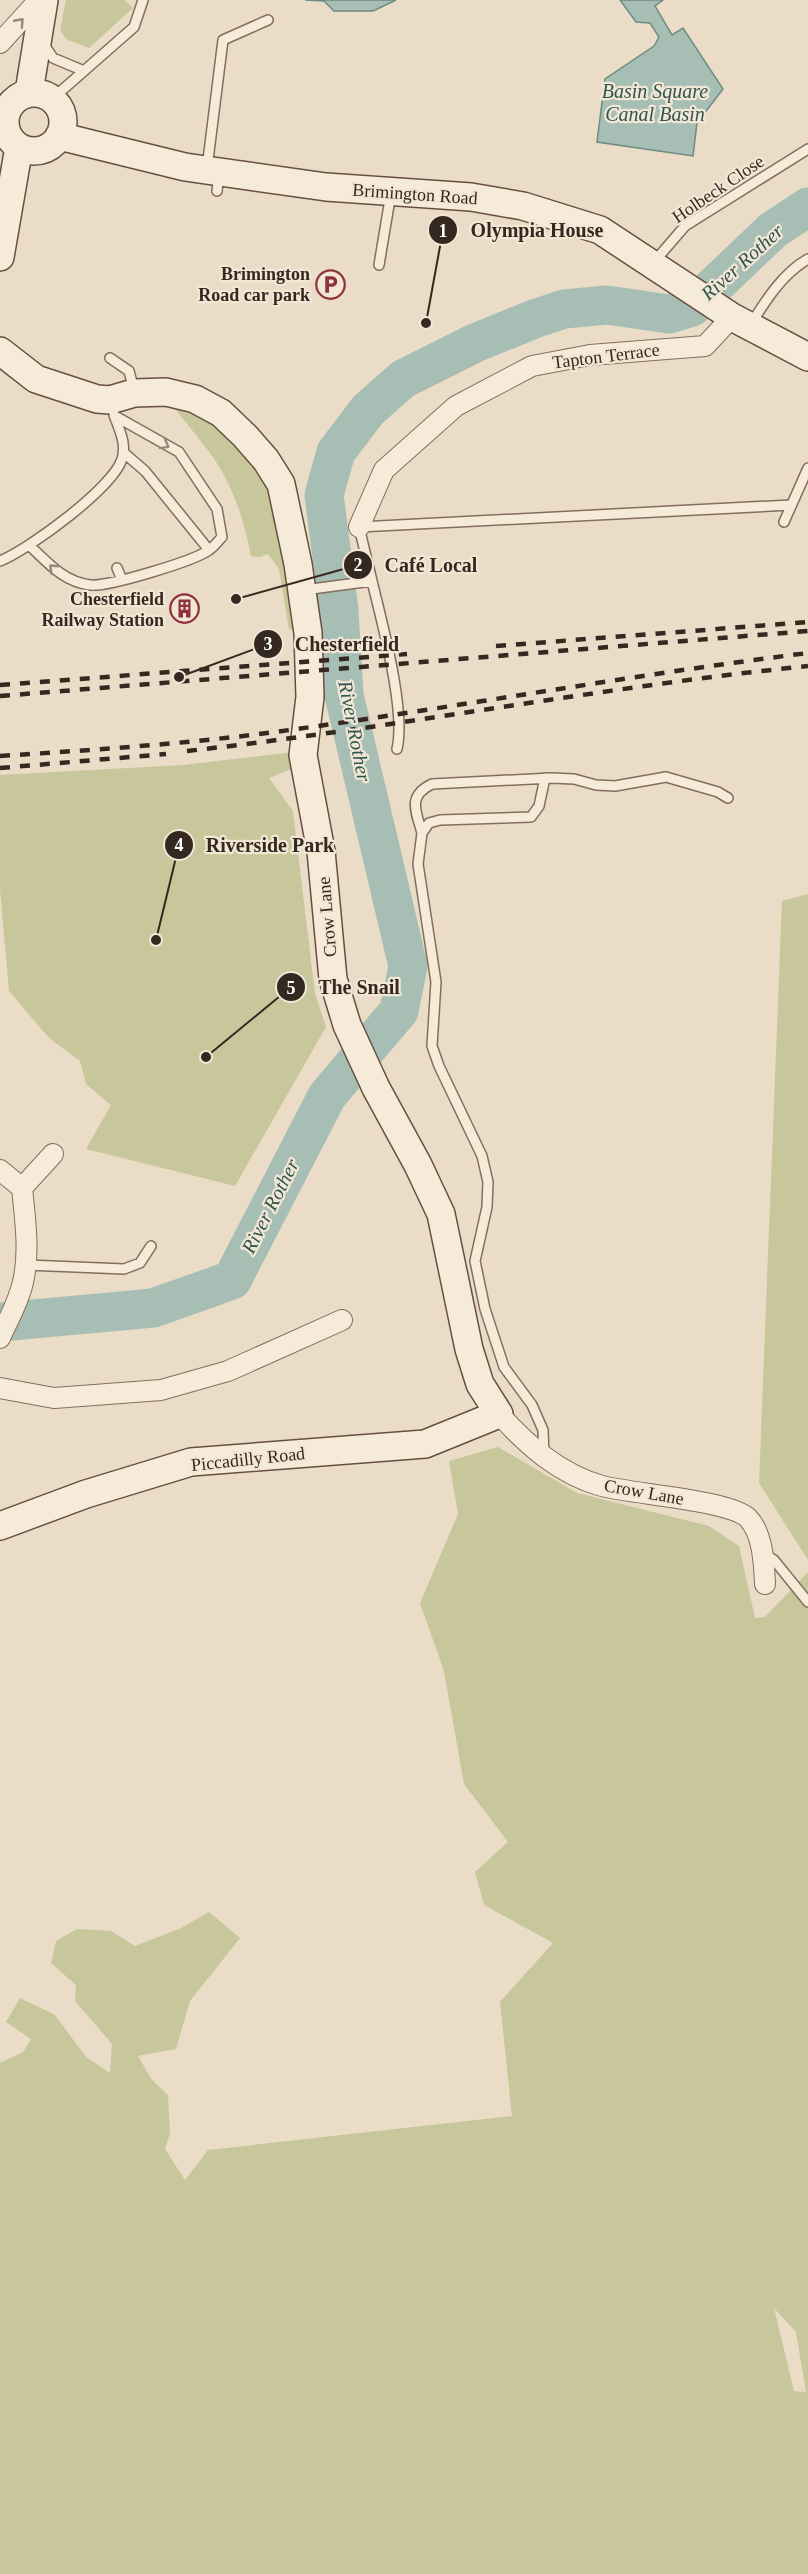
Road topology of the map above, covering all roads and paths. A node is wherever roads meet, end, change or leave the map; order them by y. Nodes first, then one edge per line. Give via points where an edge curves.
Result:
1 (39, 0) edge
2 (44, 0) edge
3 (143, 0) edge
4 (268, 20) dead end
5 (38, 35) junction
6 (0, 43) edge
7 (84, 71) junction
8 (41, 95) junction
9 (2, 123) edge
10 (59, 136) junction
11 (19, 147) junction
12 (808, 149) edge
13 (214, 178) junction
14 (391, 192) junction
15 (5, 209) edge
16 (0, 257) edge
17 (808, 259) edge
18 (652, 263) junction
19 (379, 265) dead end
20 (740, 322) junction
21 (0, 351) edge
22 (808, 357) edge
23 (110, 358) dead end
24 (120, 403) junction
25 (123, 452) junction
26 (808, 468) edge
27 (790, 505) junction
28 (784, 522) dead end
29 (359, 527) junction
30 (30, 546) junction
31 (209, 550) junction
32 (0, 561) edge
33 (117, 568) dead end
34 (122, 580) junction
35 (369, 581) junction
36 (307, 589) junction
37 (397, 749) dead end
38 (545, 778) junction
39 (728, 798) dead end
40 (422, 833) junction
41 (53, 1154) dead end
42 (0, 1170) edge
43 (21, 1188) junction
44 (151, 1246) dead end
45 (27, 1265) junction
46 (342, 1320) dead end
47 (0, 1338) edge
48 (0, 1388) edge
49 (498, 1413) junction
50 (544, 1458) junction
51 (0, 1526) edge
52 (762, 1552) junction
53 (765, 1584) dead end
54 (808, 1602) edge

6 -> 1 street
2 - 5 street
3 - 7 lane via 134,27
4 - 13 lane via 223,40
5 - 7 lane via 53,58
5 - 8 street
7 - 8 lane
8 - 9 street via 19,96 10,104
8 - 10 street via 59,106 63,116
9 - 11 street
10 - 11 street via 41,150
10 - 13 street, Brimington Road
11 - 15 street
12 - 18 lane, Holbeck Close via 685,226
13 - 14 street, Brimington Road
14 - 18 street, Brimington Road via 471,196 523,206 600,230
14 - 19 lane
15 - 16 street
17 - 20 lane
18 - 20 street, Brimington Road
20 - 22 street, Brimington Road
20 - 29 street, Tapton Terrace via 705,346 591,355 532,366 456,406 384,470
21 - 24 street, Crow Lane via 36,379
23 - 24 lane via 129,371
24 - 25 lane
24 -> 31 lane via 179,452 217,509 222,537
24 - 36 street, Crow Lane via 166,392 195,399 221,413 266,460 281,484
25 - 30 lane via 118,468 99,491
25 - 31 lane via 145,471
26 - 27 lane
27 - 28 lane
27 - 29 lane
29 - 35 lane
30 - 32 lane
34 -> 30 lane via 91,585 62,576
31 - 34 lane
33 - 34 lane
35 - 36 lane
35 - 37 lane via 384,630 400,735
36 - 49 street, Crow Lane via 310,677 303,755 321,851 333,979 347,1025 441,1214 469,1349 480,1384
38 - 39 lane via 615,786 666,777
38 - 40 lane via 539,806 531,817 440,820 429,823
38 - 40 lane via 432,784 416,796
40 - 50 lane via 418,864 436,982 432,1046 482,1156 488,1182 487,1207 475,1261 478,1279 495,1347 543,1430
41 - 43 street
42 - 43 street
43 - 45 street
44 - 45 lane via 140,1263 124,1269
45 - 47 street
46 - 48 street via 228,1371 161,1390 54,1398
49 - 50 street, Crow Lane
49 - 51 street, Piccadilly Road via 425,1444 191,1462 86,1494
50 - 52 street, Crow Lane via 600,1485 707,1503 740,1513 749,1520
52 - 53 street, Crow Lane
52 - 54 lane via 774,1560

